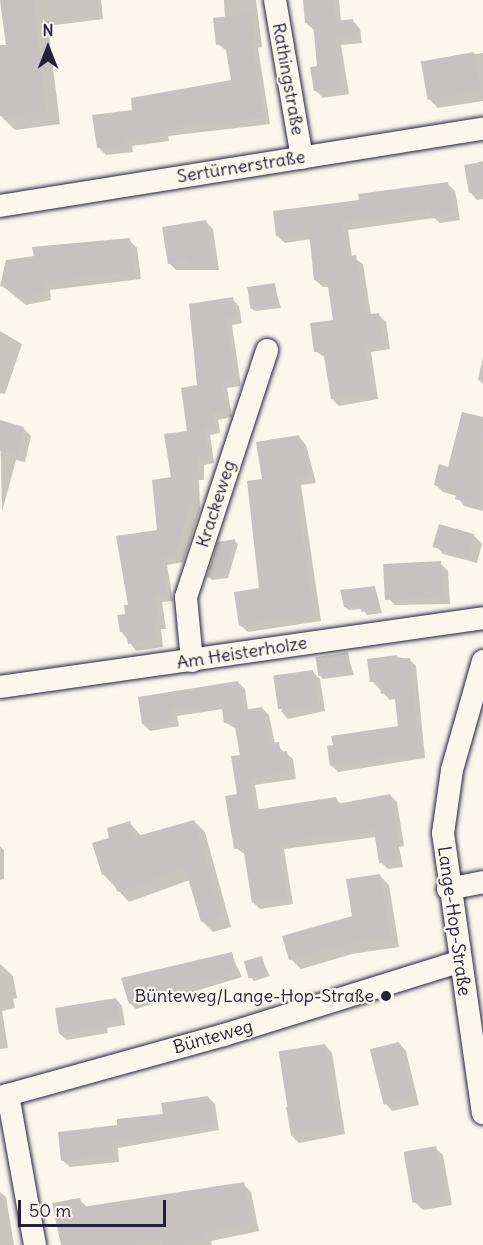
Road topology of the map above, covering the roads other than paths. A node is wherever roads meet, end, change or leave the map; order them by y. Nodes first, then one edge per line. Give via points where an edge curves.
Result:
1 (275, 0) edge
2 (483, 129) edge
3 (302, 158) junction
4 (0, 206) edge
5 (267, 350) dead end
6 (483, 618) edge
7 (192, 661) junction
8 (483, 661) edge
9 (0, 687) edge
10 (483, 882) edge
11 (448, 890) junction
12 (459, 962) junction
13 (4, 1096) edge
14 (483, 1113) edge
15 (35, 1245) edge

1 - 3 street, Rathingstraße
2 - 3 street, Sertürnerstraße
3 - 4 street, Sertürnerstraße
5 - 7 street, Krackeweg via 186,597
6 - 7 street, Am Heisterholze
7 - 9 street, Am Heisterholze
8 - 11 street, Lange-Hop-Straße via 447,801 443,833
10 - 11 street
11 - 12 street, Lange-Hop-Straße
12 - 13 street, Bünteweg via 224,1035
12 - 14 street, Lange-Hop-Straße
13 - 15 street

